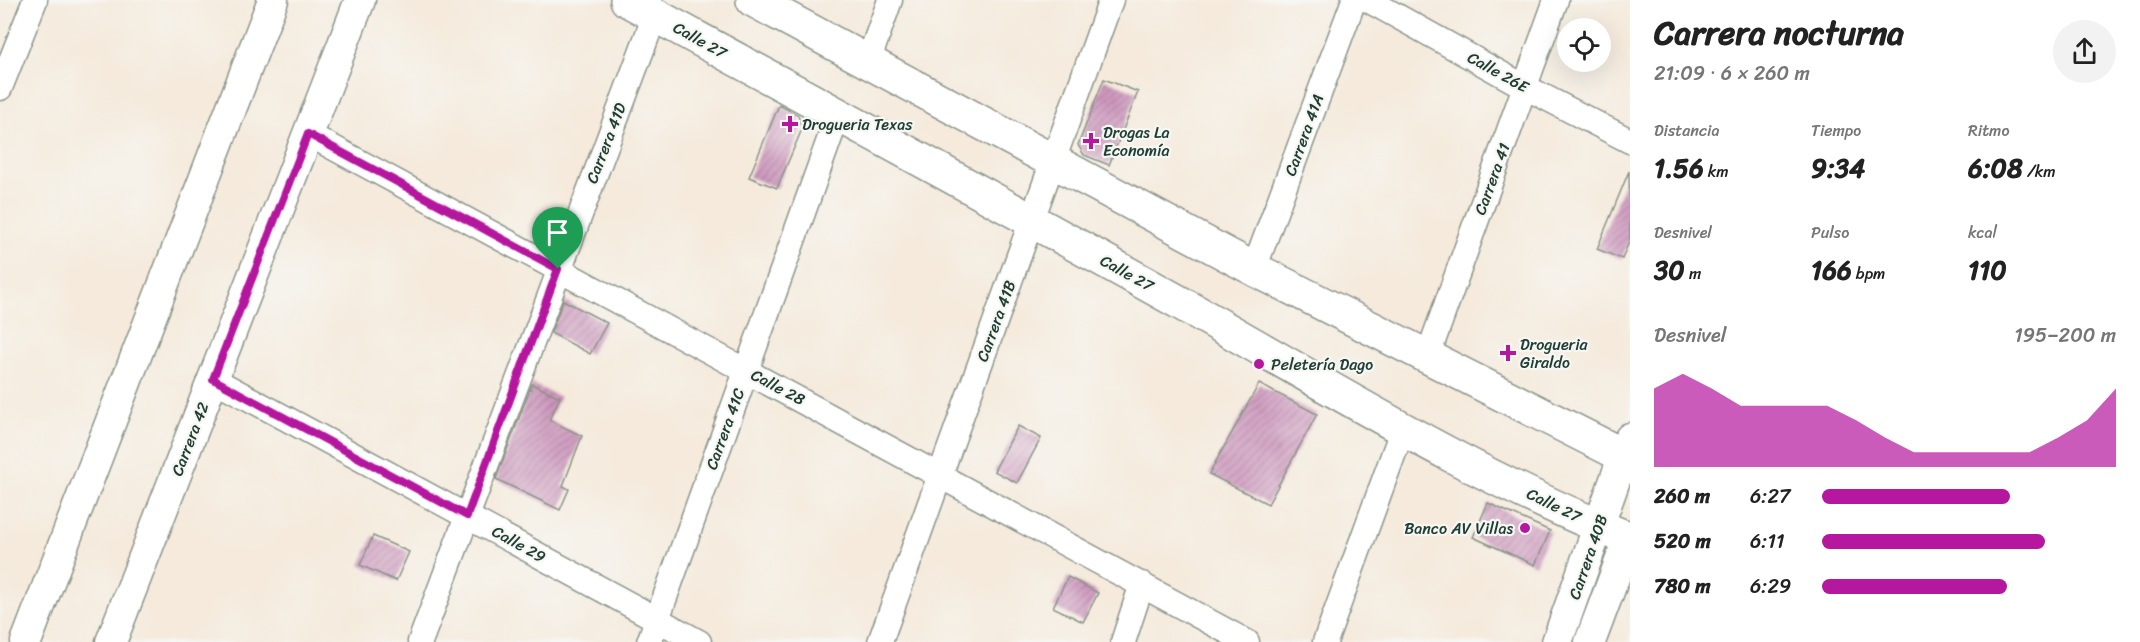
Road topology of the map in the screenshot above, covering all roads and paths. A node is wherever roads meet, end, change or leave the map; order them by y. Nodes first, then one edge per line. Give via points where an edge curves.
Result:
1 (35, 0) edge
2 (273, 0) edge
3 (360, 0) edge
4 (753, 0) edge
5 (890, 0) edge
6 (1111, 0) edge
7 (1354, 0) edge
8 (1368, 0) edge
9 (1556, 0) edge
10 (641, 8) edge
11 (868, 62) junction
12 (1525, 87) junction
13 (0, 88) edge
14 (838, 115) junction
15 (308, 134) junction
16 (1630, 141) edge
17 (1053, 163) junction
18 (1032, 220) junction
19 (558, 269) junction
20 (1254, 269) junction
21 (1427, 358) junction
22 (746, 370) junction
23 (213, 379) junction
24 (1403, 428) junction
25 (1628, 451) edge
26 (940, 474) junction
27 (467, 516) junction
28 (1598, 526) junction
29 (1630, 537) edge
30 (1142, 584) junction
31 (653, 631) edge
32 (26, 642) edge
33 (111, 642) edge
34 (420, 642) edge
35 (699, 642) edge
36 (880, 642) edge
37 (1123, 642) edge
38 (1247, 642) edge
39 (1325, 642) edge
40 (1557, 642) edge
41 (1590, 642) edge

1 - 13 street
2 - 32 street
3 - 15 street, Carrera 42
4 - 11 main road
5 - 11 street
6 - 17 street, Carrera 41B
7 - 20 street, Carrera 41A
8 - 12 street, Calle 26E
9 - 12 street, Carrera 41
10 - 14 main road, Calle 27
10 - 19 street, Carrera 41D
11 - 17 main road
12 - 16 street, Calle 26E
12 - 21 street, Carrera 41
14 - 18 main road, Calle 27
14 - 22 street, Carrera 41C
15 - 19 street, Calle 28
15 - 23 street, Carrera 42
17 - 18 street, Carrera 41B
17 - 20 main road
18 - 24 main road, Calle 27
18 - 26 street, Carrera 41B
19 - 22 street, Calle 28
19 - 27 street, Carrera 41D
20 - 21 main road
21 - 25 main road
22 - 26 street, Calle 28
22 - 31 street, Carrera 41C
23 - 27 street, Calle 29
23 - 33 street, Carrera 42
24 - 28 main road, Calle 27
24 - 39 street
25 - 28 street, Carrera 40B
26 - 30 street, Calle 28
26 - 36 street, Carrera 41B
27 - 31 street, Calle 29
27 - 34 street, Carrera 41D
28 - 29 main road, Calle 27
28 - 40 street, Carrera 40B
29 - 41 street, Carrera 40B
30 - 37 street
30 - 38 street, Calle 28
31 - 35 street, Calle 29

